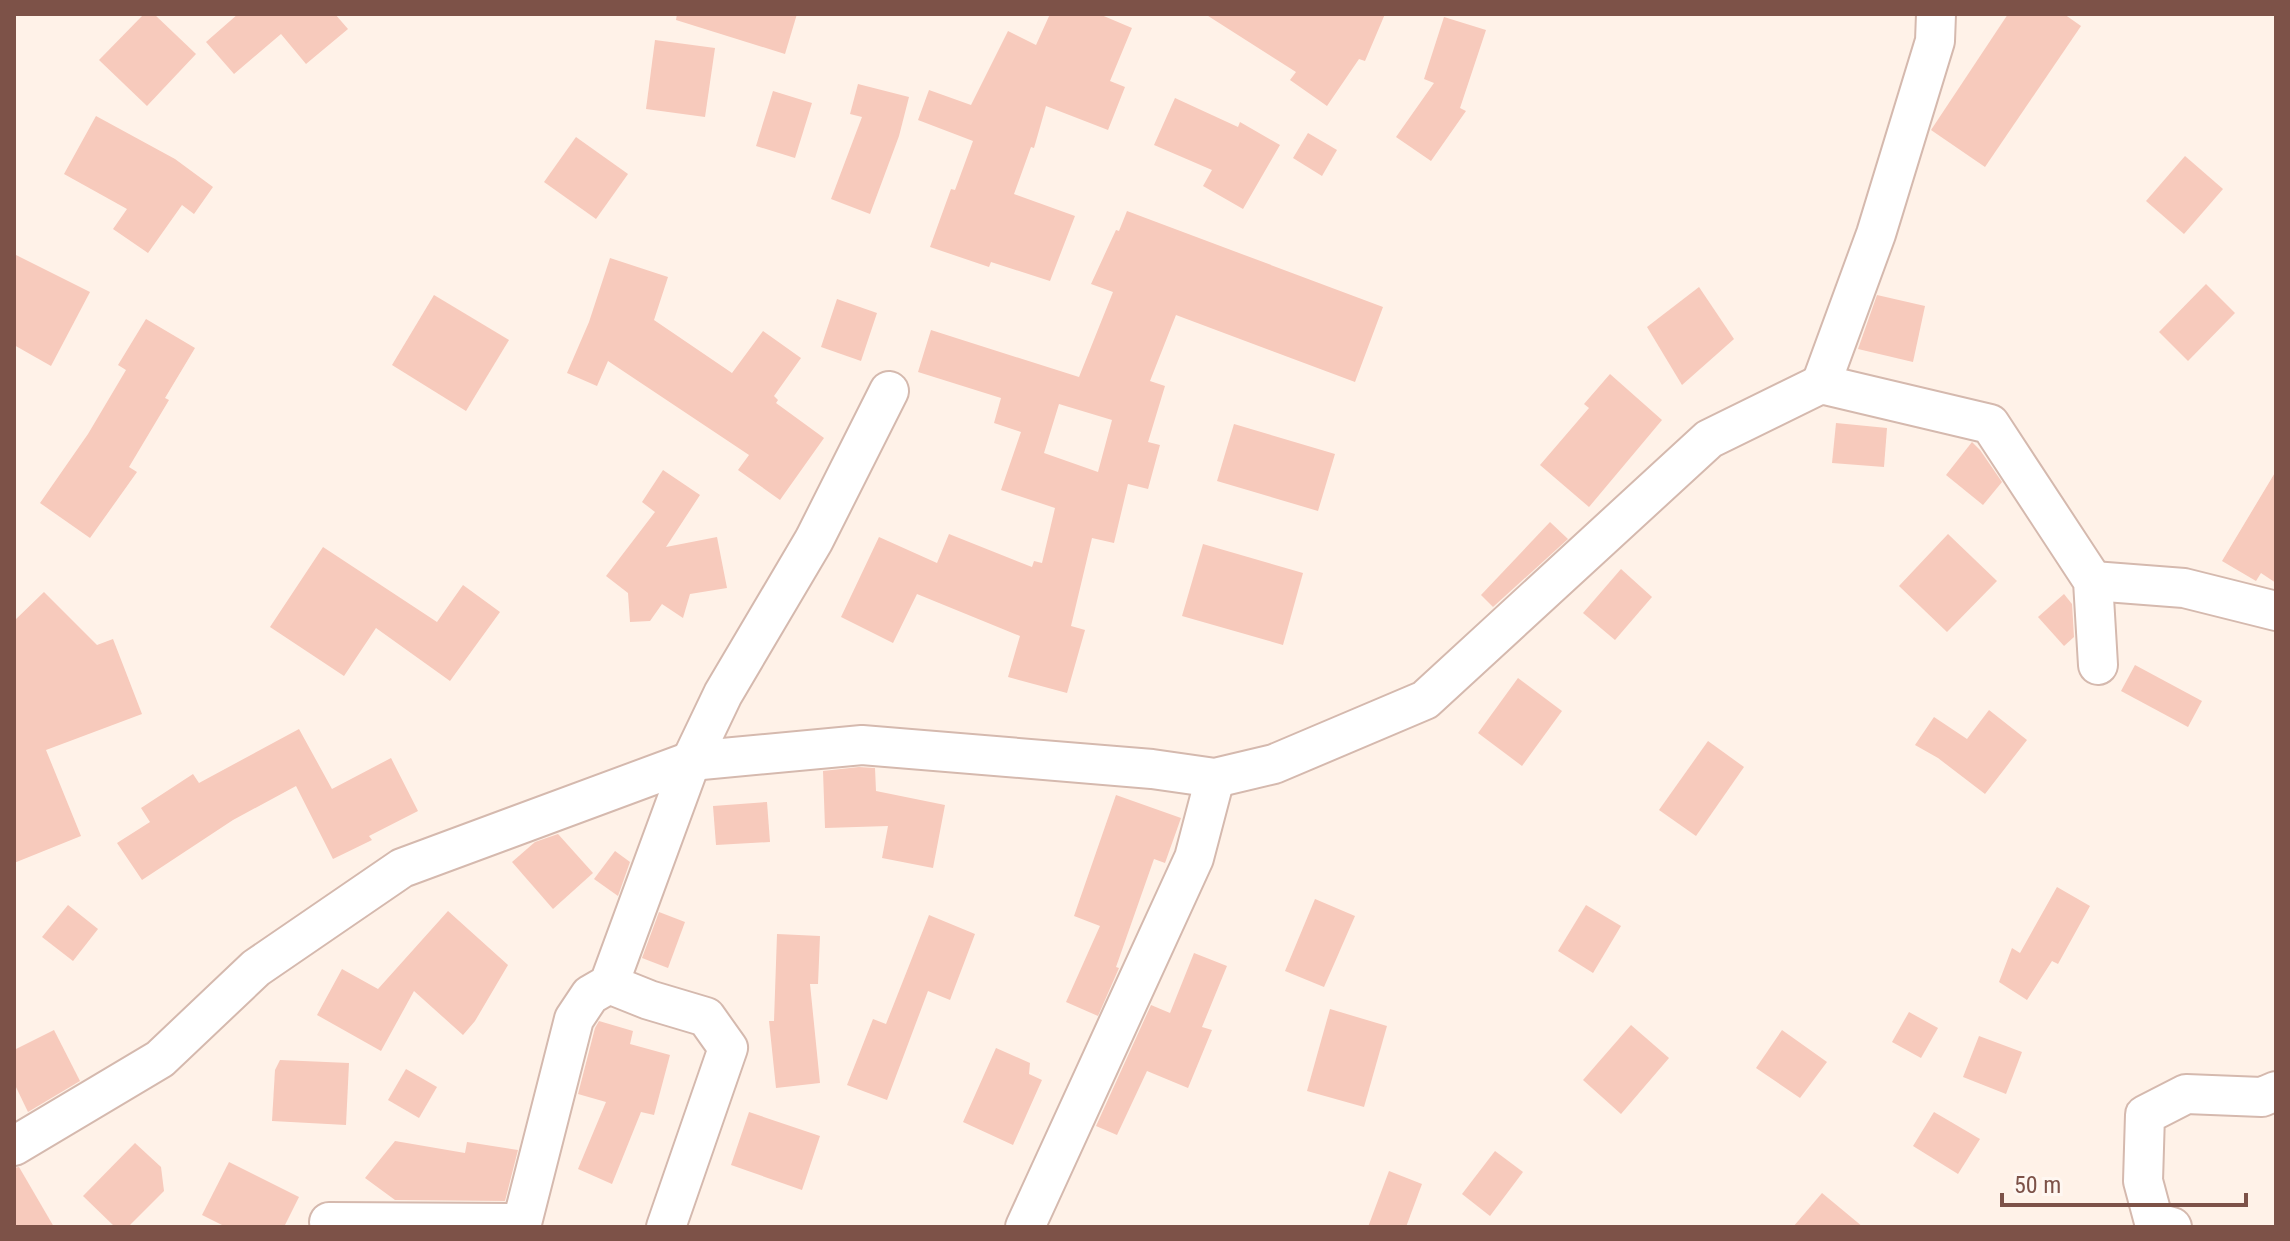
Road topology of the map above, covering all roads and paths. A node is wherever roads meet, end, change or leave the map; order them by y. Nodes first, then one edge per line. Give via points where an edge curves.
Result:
1 (1936, 14) edge
2 (1821, 384) junction
3 (889, 391) dead end
4 (2093, 581) junction
5 (2276, 611) edge
6 (2098, 665) dead end
7 (691, 761) junction
8 (1215, 778) junction
9 (609, 984) junction
10 (2276, 1091) edge
11 (14, 1146) edge
12 (329, 1222) dead end
13 (666, 1227) edge
14 (1025, 1227) edge
15 (2172, 1227) edge

1 - 2 street via 1935,41 1876,234
2 - 4 street via 1990,424
2 - 8 street via 1709,439 1425,700 1274,764
3 - 7 street via 814,540 723,694
4 - 5 street via 2184,588
4 - 6 street
7 - 8 street via 862,745
7 - 9 street
7 - 11 street via 402,868 256,968 160,1059
8 - 14 street via 1194,858
9 - 12 street via 590,995 574,1019 522,1223
9 - 13 street via 706,1017 728,1048
10 - 15 street via 2262,1097 2186,1094 2145,1115 2143,1181 2154,1222

